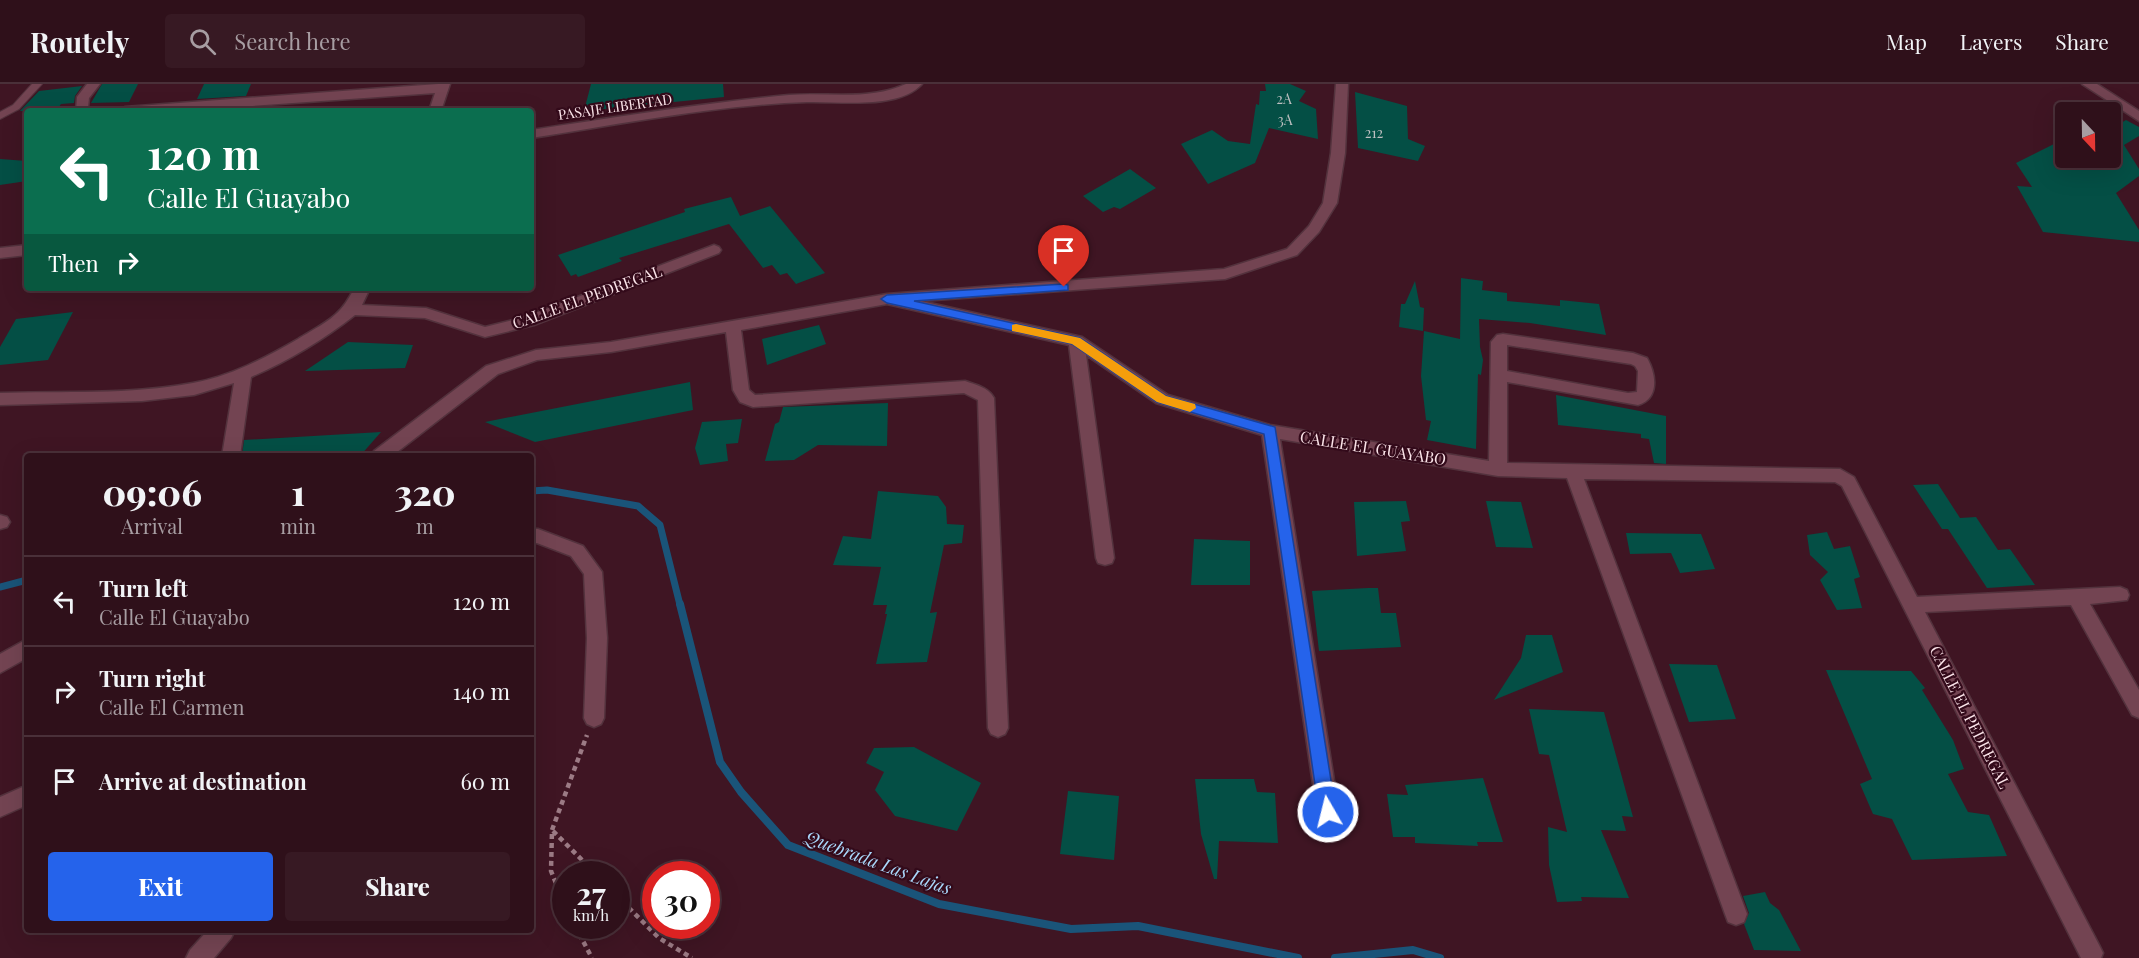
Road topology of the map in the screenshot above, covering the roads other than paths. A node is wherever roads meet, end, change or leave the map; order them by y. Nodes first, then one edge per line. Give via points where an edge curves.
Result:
1 (37, 84) edge
2 (94, 84) edge
3 (916, 84) edge
4 (1342, 84) edge
5 (2088, 84) edge
6 (443, 86) edge
7 (81, 108) edge
8 (163, 108) edge
9 (436, 108) edge
10 (0, 116) edge
11 (2139, 117) edge
12 (534, 134) edge
13 (24, 250) edge
14 (714, 250) dead end
15 (0, 253) edge
16 (361, 291) edge
17 (887, 299) junction
18 (352, 310) junction
19 (733, 326) junction
20 (1076, 341) junction
21 (243, 374) junction
22 (1498, 375) junction
23 (0, 399) edge
24 (1270, 431) junction
25 (231, 453) edge
26 (384, 453) edge
27 (1498, 469) junction
28 (1573, 472) junction
29 (1848, 482) joint
30 (534, 536) edge
31 (1105, 558) dead end
32 (2120, 595) dead end
33 (2076, 597) junction
34 (1913, 605) junction
35 (24, 649) edge
36 (0, 665) edge
37 (2139, 709) edge
38 (594, 718) road end
39 (998, 728) dead end
40 (24, 796) edge
41 (0, 807) edge
42 (1328, 812) dead end
43 (1736, 914) dead end
44 (220, 933) edge
45 (2091, 953) dead end
46 (198, 958) edge

1 - 10 lane via 16,107
2 - 7 street via 83,98
3 - 12 street, PASAJE LIBERTAD via 876,100 794,98
4 - 17 street via 1330,203 1292,252 1225,274
5 - 11 street
6 - 8 street
6 - 9 street
13 - 15 street
14 - 18 street, CALLE EL PEDREGAL via 529,321 485,332 426,313
16 - 18 street
17 - 19 street
17 - 20 street, CALLE EL GUAYABO
18 - 21 street via 330,327
19 - 26 street via 611,347 536,355 492,370
19 - 39 street via 741,390 753,401 965,387 986,398
20 - 24 street, CALLE EL GUAYABO via 1162,399
20 - 31 street
21 - 23 street via 194,389 142,395
21 - 25 street
22 - 22 street via 1499,342 1509,339 1641,362 1646,371 1645,395 1628,399
22 - 27 street
24 - 27 street, CALLE EL GUAYABO
24 - 42 street
27 - 28 street, CALLE EL GUAYABO
28 - 29 street, CALLE EL GUAYABO via 1830,474
28 - 43 street
29 - 34 street, CALLE EL PEDREGAL
30 - 38 street via 577,551 593,572 597,638
32 - 33 street
33 - 34 street
33 - 37 street
34 - 45 street, CALLE EL PEDREGAL
35 - 36 street
40 - 41 street
44 - 46 street

